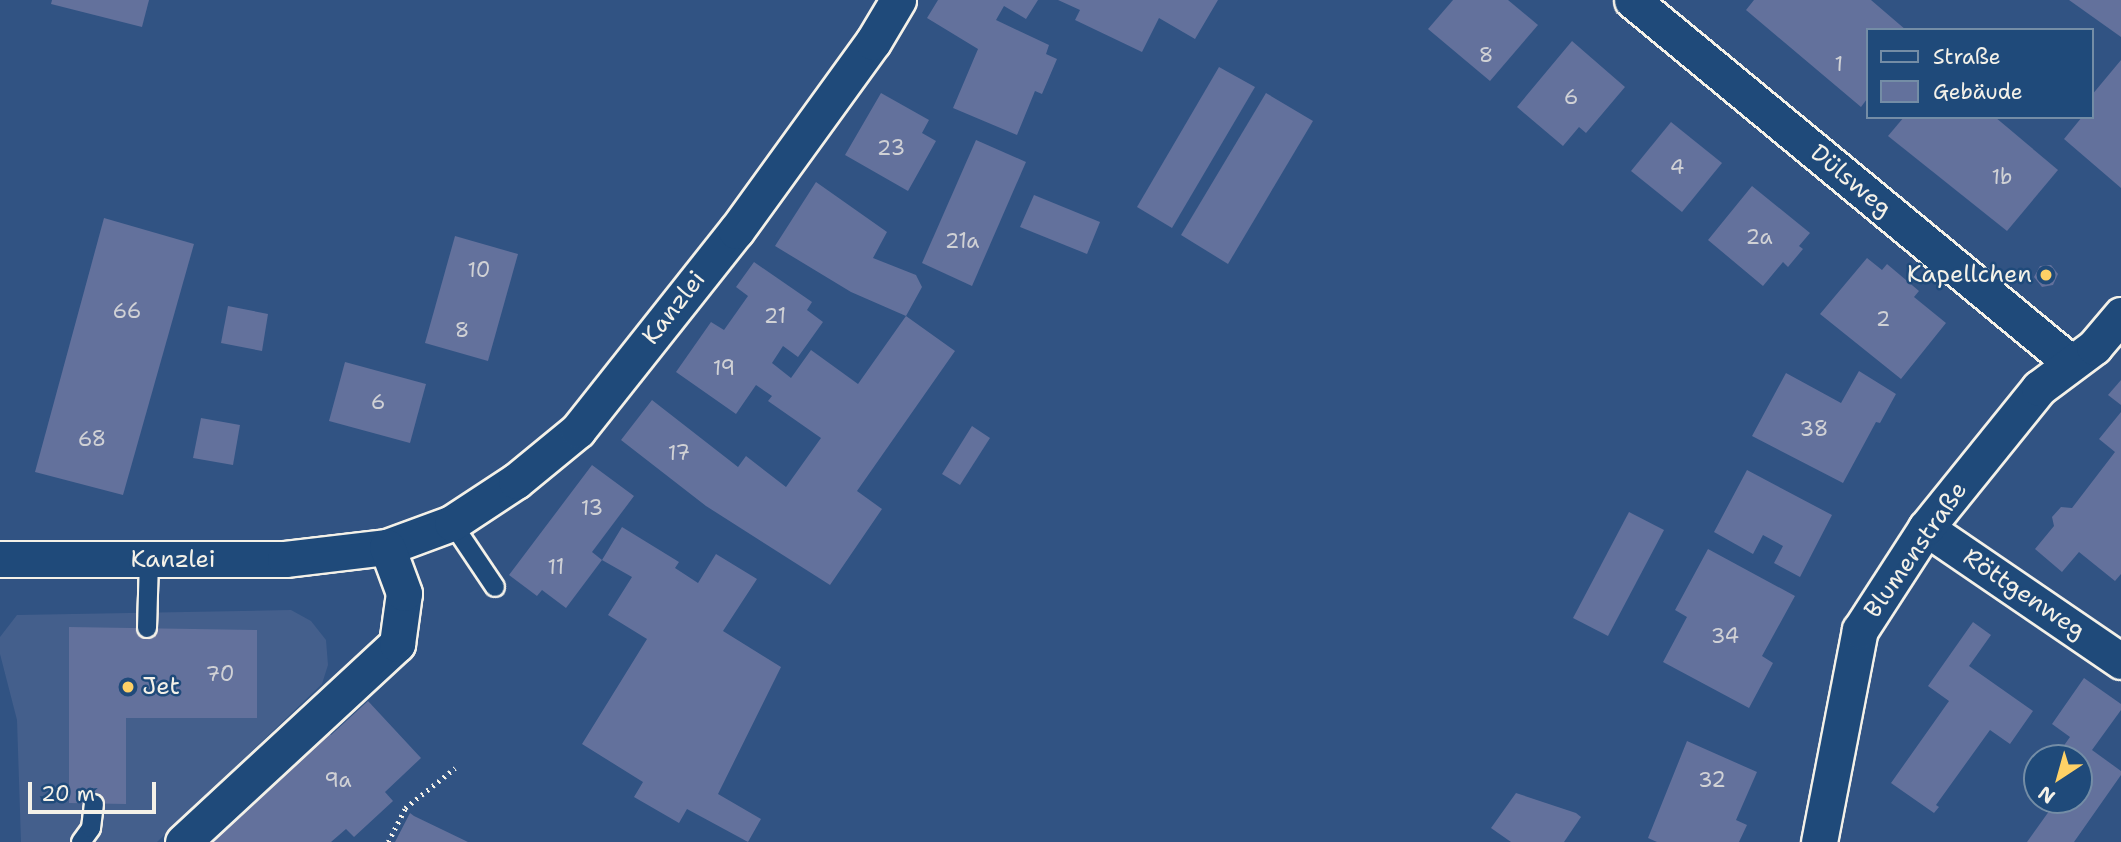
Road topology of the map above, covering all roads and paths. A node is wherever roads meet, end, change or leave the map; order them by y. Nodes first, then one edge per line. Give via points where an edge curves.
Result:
1 (898, 0) edge
2 (1632, 0) edge
3 (2121, 315) edge
4 (2070, 362) junction
5 (452, 523) junction
6 (1926, 528) junction
7 (387, 547) junction
8 (0, 559) edge
9 (149, 561) junction
10 (495, 587) dead end
11 (147, 628) dead end
12 (2121, 661) edge
13 (455, 768) dead end
14 (94, 804) dead end
15 (81, 842) edge
16 (183, 842) edge
17 (388, 842) edge
18 (1819, 842) edge

1 - 5 street, Kanzlei via 873,42 736,231 578,430 516,481
2 - 4 street, Dülsweg
3 - 4 street, Blumenstraße via 2094,347
4 - 6 street, Blumenstraße via 2039,388
5 - 7 street, Kanzlei
5 - 10 lane
6 - 12 street, Röttgenweg
6 - 18 street, Blumenstraße via 1860,630
7 - 9 street, Kanzlei via 285,559
7 - 16 street via 404,593 397,643
8 - 9 street, Kanzlei
9 - 11 lane
13 - 17 path via 405,808
14 - 15 lane via 91,828

